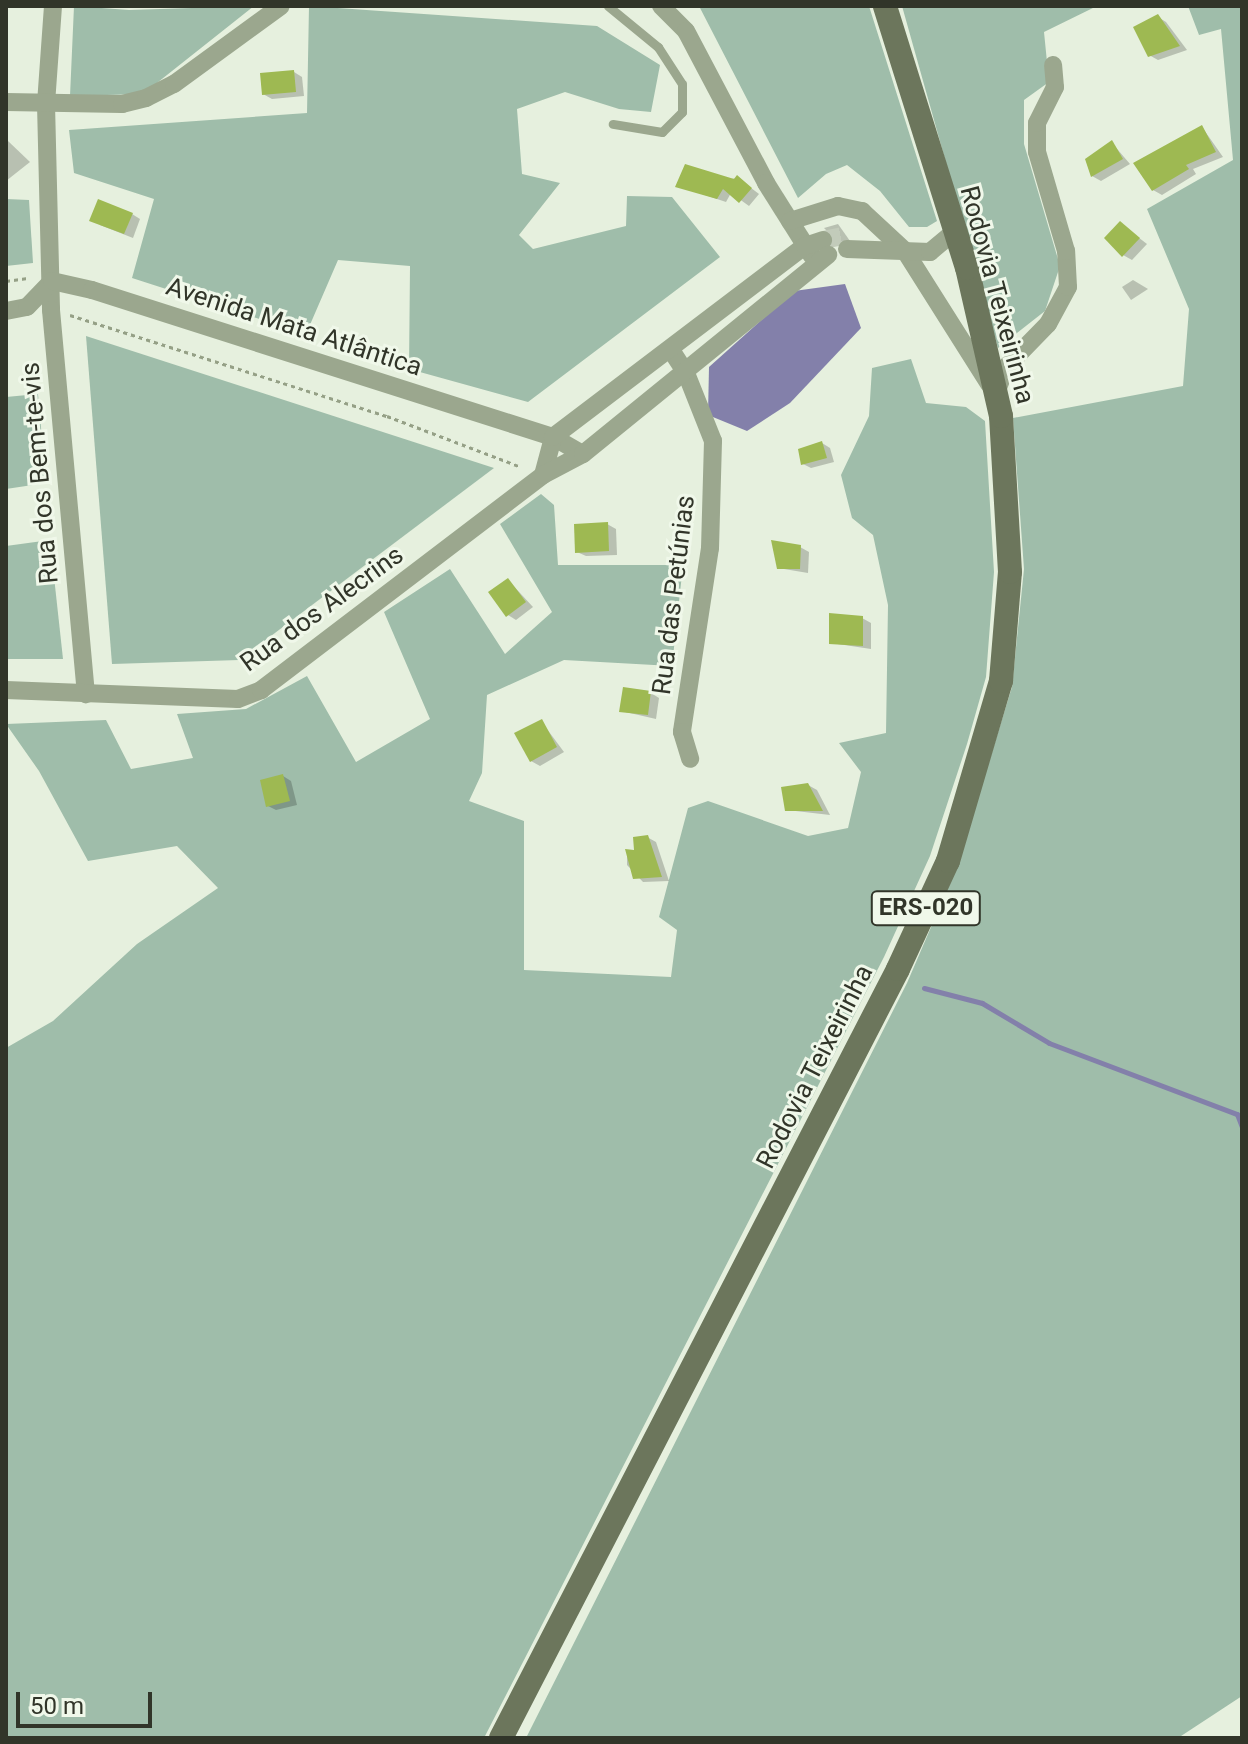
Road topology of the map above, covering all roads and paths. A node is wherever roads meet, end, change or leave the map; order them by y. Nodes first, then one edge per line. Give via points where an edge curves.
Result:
1 (53, 6) edge
2 (281, 6) edge
3 (608, 6) edge
4 (661, 6) edge
5 (885, 6) edge
6 (1053, 65) dead end
7 (6, 102) edge
8 (46, 104) junction
9 (613, 124) dead end
10 (790, 221) junction
11 (954, 232) junction
12 (845, 242) tunnel mouth
13 (818, 251) junction
14 (905, 251) junction
15 (52, 281) junction
16 (51, 310) junction
17 (6, 311) edge
18 (671, 350) junction
19 (686, 373) junction
20 (996, 393) junction
21 (553, 437) junction
22 (583, 454) junction
23 (543, 475) junction
24 (6, 690) edge
25 (86, 694) junction
26 (690, 759) dead end
27 (501, 1738) edge

1 - 8 street, Rua dos Bem-te-vis
2 - 8 street via 174,84 146,98 122,104
3 - 9 lane via 658,47 682,84 682,112 662,132
4 - 10 street via 686,31
5 - 11 main road, Rodovia Teixeirinha / ERS-020
6 - 20 street via 1055,87 1037,123 1037,152 1070,268 1068,287 1048,324 1006,367
7 - 8 street
8 - 15 street, Rua dos Bem-te-vis
10 - 13 street
10 - 14 street via 850,205
11 - 14 street via 930,252
11 - 20 main road, Rodovia Teixeirinha / ERS-020
12 - 14 street
13 - 18 street
13 - 19 street
14 - 20 street
15 - 16 street, Rua dos Bem-te-vis
15 - 17 street via 27,307
15 - 21 street, Avenida Mata Atlântica
16 - 23 path via 387,416
16 - 25 street, Rua dos Bem-te-vis
18 - 19 street, Rua das Petúnias
18 - 21 street
19 - 22 street
19 - 26 street, Rua das Petúnias via 713,441 710,548 682,732
20 - 27 main road, Rodovia Teixeirinha / ERS-020 via 1009,492 1010,572 1002,667 948,861 898,969
21 - 22 street, Avenida Mata Atlântica
21 - 23 street
22 - 23 street, Rua dos Alecrins
23 - 25 street, Rua dos Alecrins via 261,690 238,699
24 - 25 street, Rua dos Alecrins

